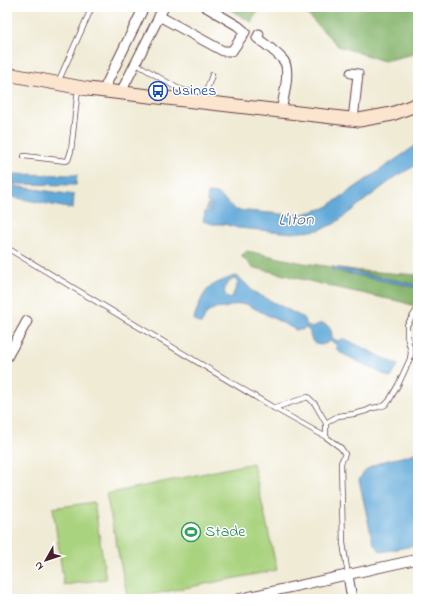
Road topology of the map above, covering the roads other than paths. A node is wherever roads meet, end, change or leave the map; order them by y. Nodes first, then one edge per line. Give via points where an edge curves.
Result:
1 (92, 7) edge
2 (144, 7) edge
3 (164, 7) edge
4 (206, 7) edge
5 (159, 16) junction
6 (259, 34) dead end
7 (135, 63) junction
8 (351, 73) dead end
9 (7, 74) edge
10 (212, 75) dead end
11 (57, 84) junction
12 (79, 88) junction
13 (103, 91) junction
14 (120, 92) junction
15 (418, 104) edge
16 (281, 111) junction
17 (353, 120) junction
18 (24, 156) dead end
19 (7, 248) edge
20 (418, 308) edge
21 (26, 321) dead end
22 (7, 356) edge
23 (274, 408) junction
24 (326, 423) junction
25 (326, 437) junction
26 (418, 559) edge
27 (348, 575) junction
28 (238, 599) edge
29 (352, 599) edge

1 - 11 lane
2 - 13 street
3 - 5 street
4 - 5 street via 245,32 232,51 223,51
5 - 7 street
6 - 16 street via 257,38 285,62 287,70
7 - 10 lane via 186,91 206,92
7 - 14 street
8 - 17 street via 358,74
9 - 11 main road
11 - 12 main road
12 - 13 main road
12 - 18 lane via 68,160
13 - 14 main road
14 - 16 main road
15 - 17 main road via 392,114
16 - 17 main road
19 - 23 lane
20 - 24 lane via 408,325 410,359 390,401 366,411 338,416
21 - 22 street
23 - 24 lane via 308,397
23 - 25 lane
24 - 25 lane
25 - 27 lane via 345,454 341,463
26 - 27 street
27 - 28 street
27 - 29 street

